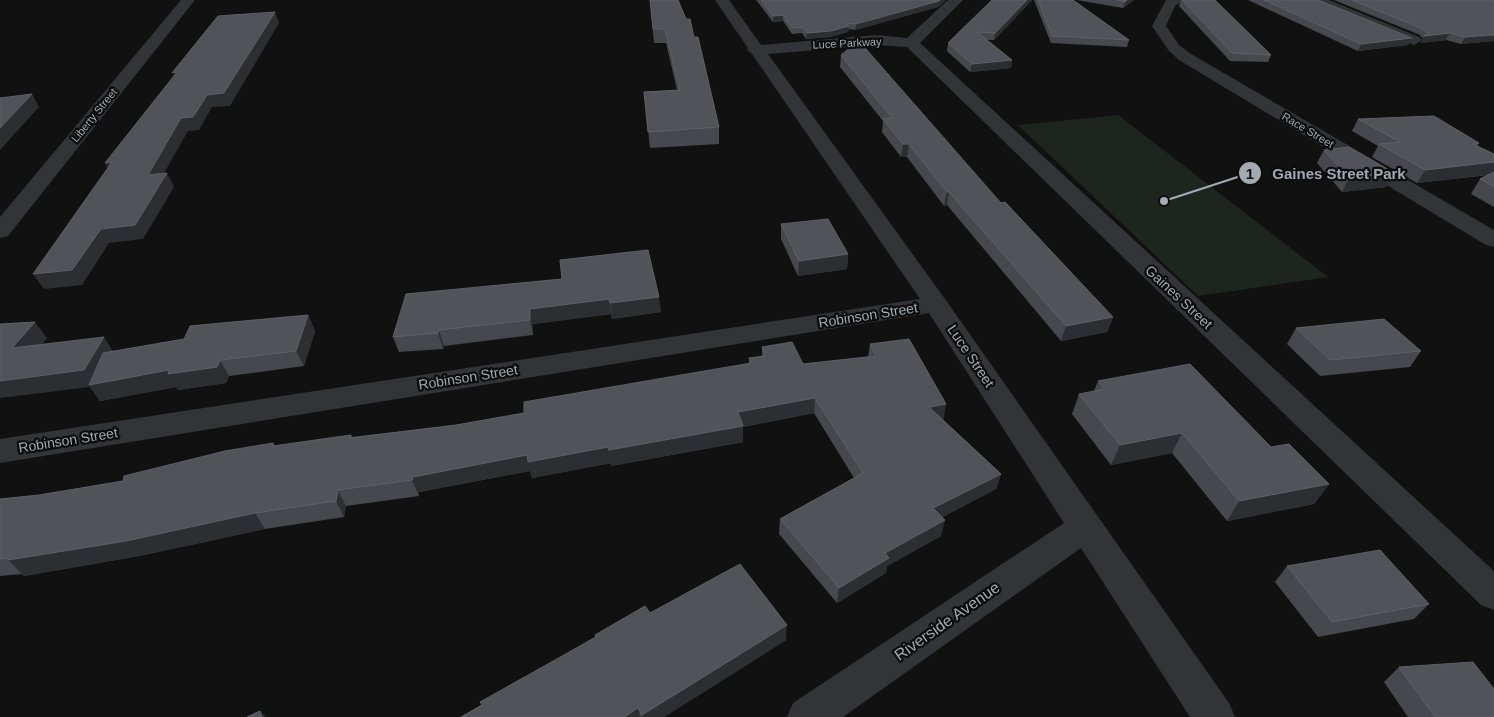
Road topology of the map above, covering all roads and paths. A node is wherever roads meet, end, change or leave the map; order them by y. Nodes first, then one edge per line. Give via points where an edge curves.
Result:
1 (188, 0) edge
2 (722, 0) edge
3 (954, 0) edge
4 (1177, 0) edge
5 (1317, 0) edge
6 (1414, 40) dead end
7 (911, 43) junction
8 (759, 56) junction
9 (0, 231) edge
10 (1494, 240) edge
11 (936, 304) junction
12 (0, 450) edge
13 (1086, 526) junction
14 (1494, 594) edge
15 (808, 717) edge
16 (1214, 717) edge

1 - 9 street, Liberty Street
2 - 8 street, Luce Street
3 - 7 street
4 - 10 street, Race Street via 1169,4 1158,26 1185,57
5 - 6 street
7 - 8 street, Luce Parkway via 886,51
7 - 14 street, Gaines Street
8 - 11 street, Luce Street
11 - 12 street, Robinson Street
11 - 13 street, Luce Street
13 - 15 street, Riverside Avenue
13 - 16 street, Luce Street

